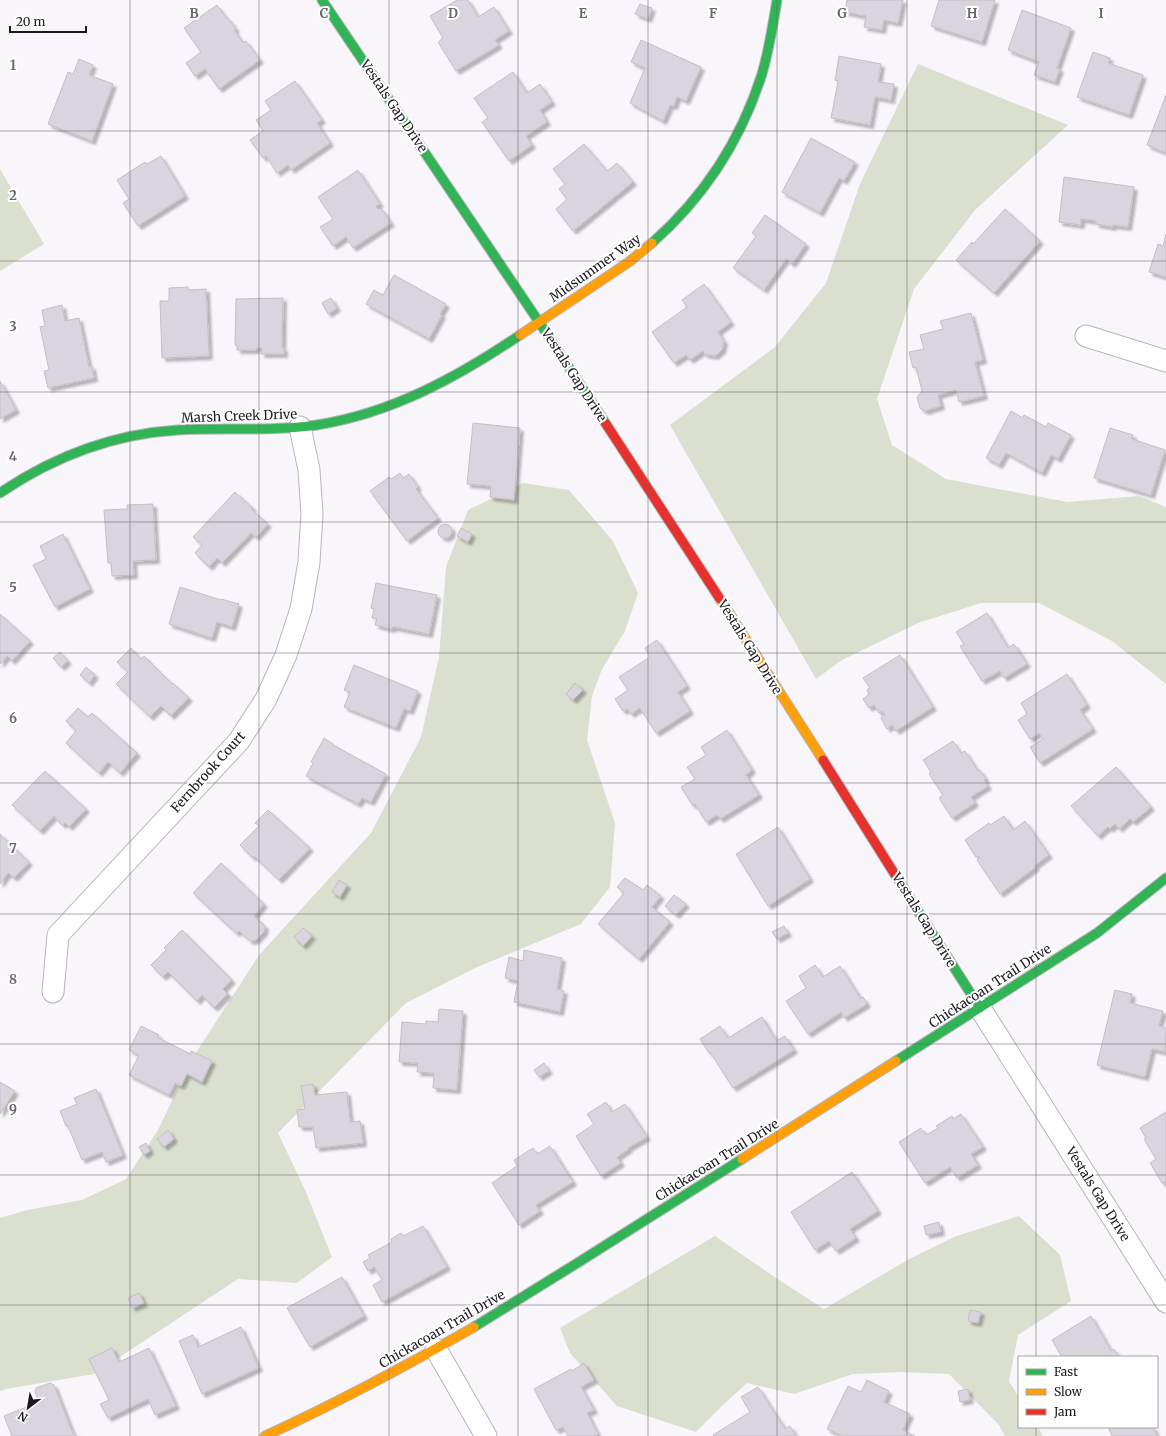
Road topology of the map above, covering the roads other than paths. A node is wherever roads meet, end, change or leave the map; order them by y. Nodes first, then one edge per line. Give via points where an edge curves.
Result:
1 (322, 0) edge
2 (777, 0) edge
3 (539, 322) junction
4 (1086, 336) dead end
5 (1166, 361) edge
6 (300, 427) junction
7 (0, 493) edge
8 (1166, 878) edge
9 (53, 992) dead end
10 (980, 1008) junction
11 (1166, 1302) edge
12 (436, 1349) junction
13 (265, 1436) edge
14 (486, 1436) edge

1 - 3 street, Vestals Gap Drive
2 - 3 street, Midsummer Way via 769,50 754,100 733,145 705,188 673,225 636,257
3 - 6 street, Marsh Creek Drive via 446,382 400,402 352,418
3 - 10 street, Vestals Gap Drive via 694,558
4 - 5 street
6 - 7 street, Marsh Creek Drive via 168,431 130,436 93,446 51,463
6 - 9 street, Fernbrook Court via 309,470 310,562 301,609 286,655 266,699 239,741 58,935
8 - 10 street, Chickacoan Trail Drive via 1097,933
10 - 11 street, Vestals Gap Drive
10 - 12 street, Chickacoan Trail Drive via 533,1292
12 - 13 street, Chickacoan Trail Drive via 302,1420
12 - 14 street

